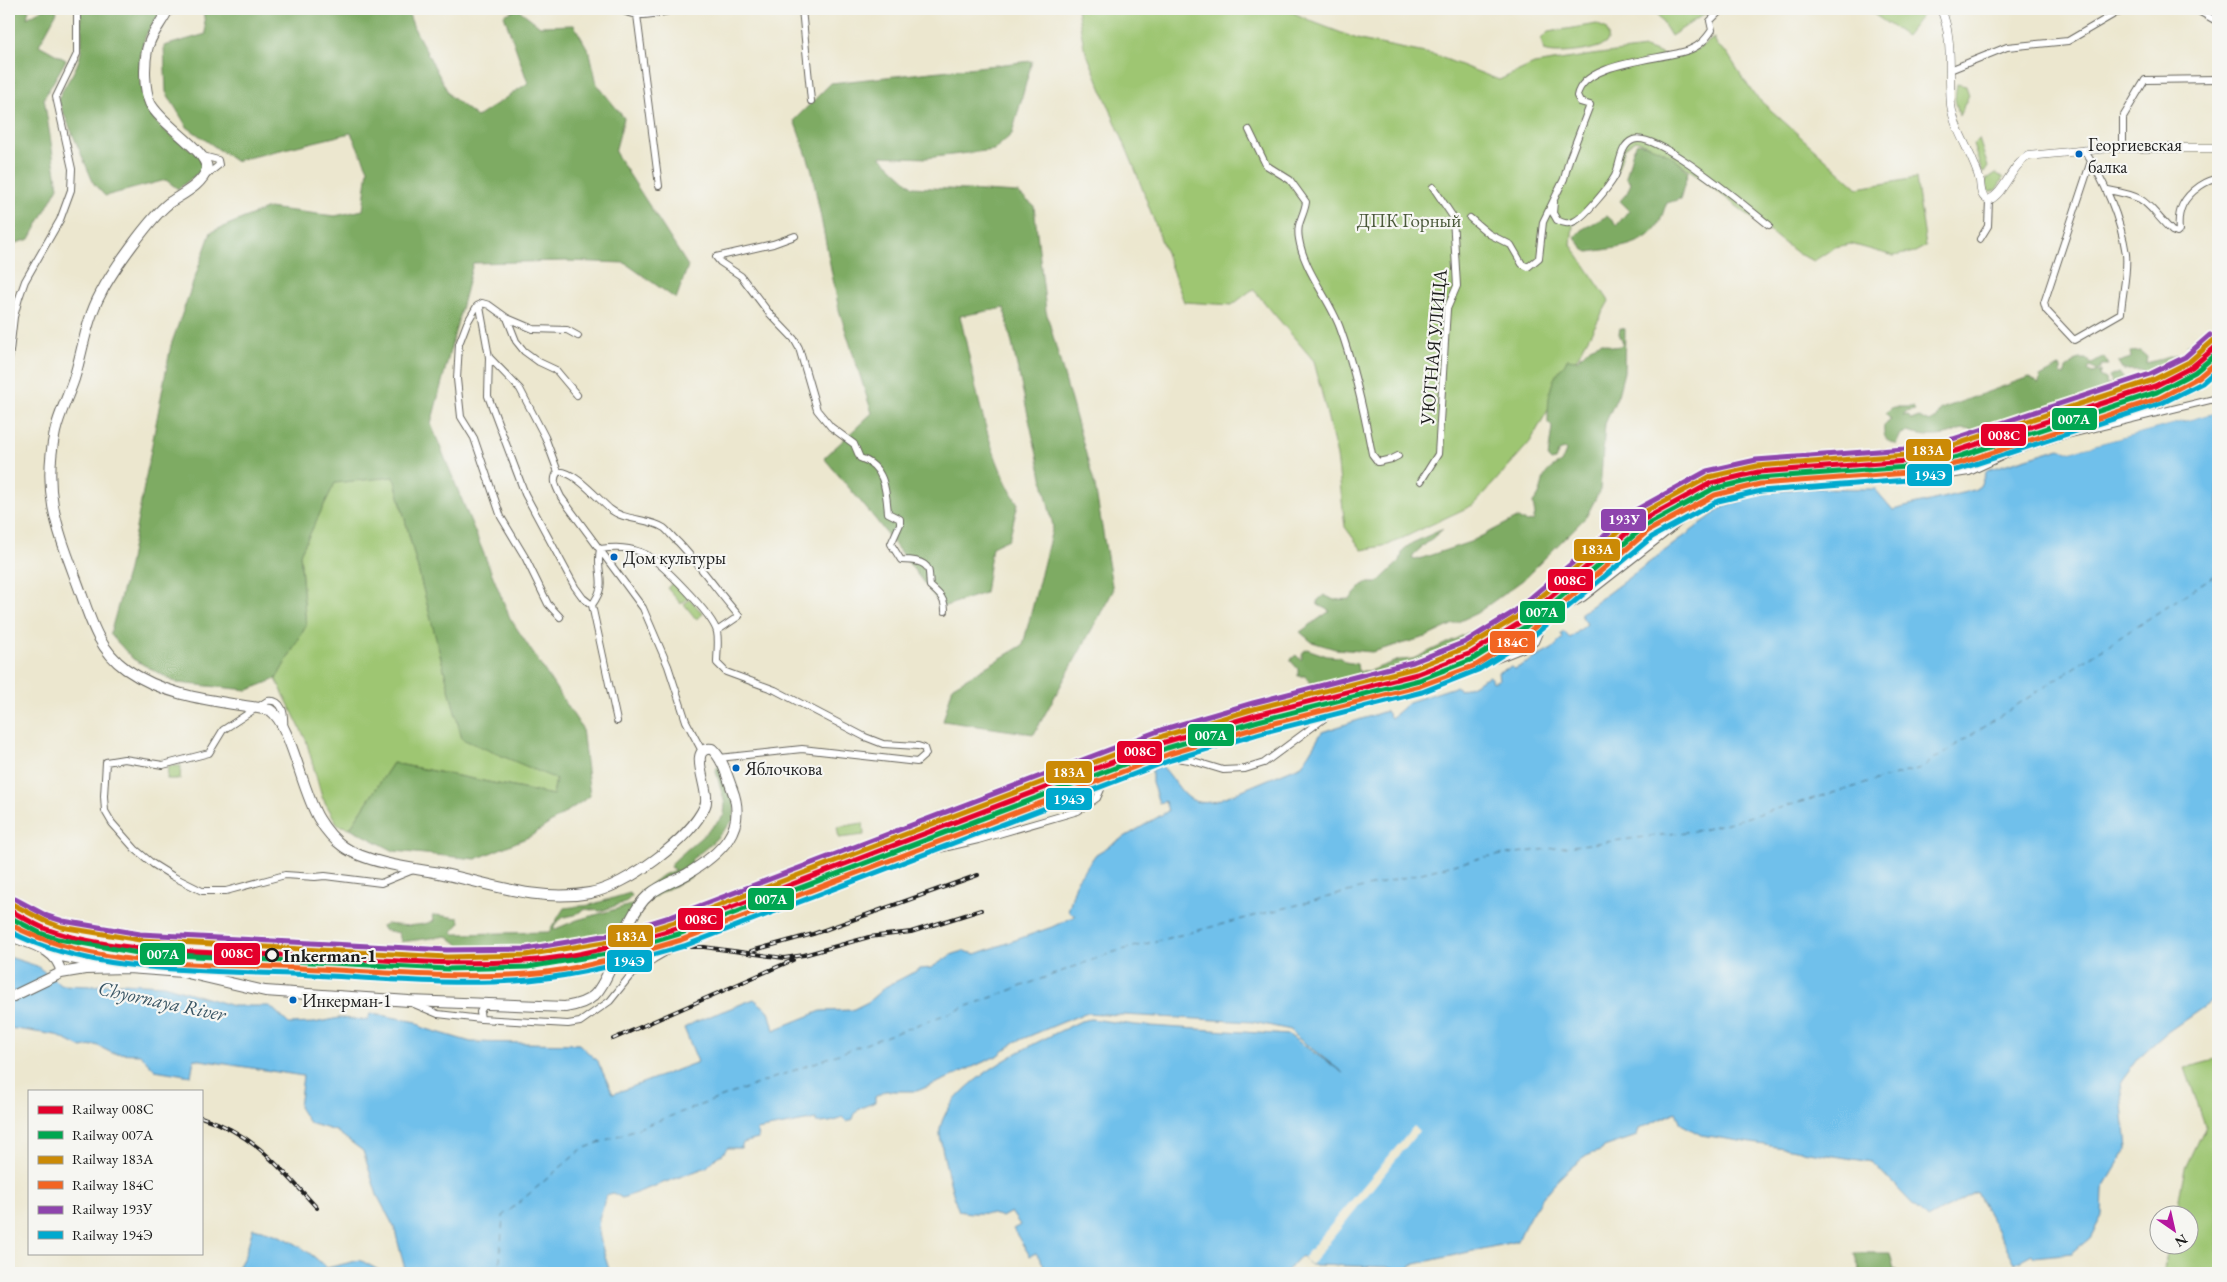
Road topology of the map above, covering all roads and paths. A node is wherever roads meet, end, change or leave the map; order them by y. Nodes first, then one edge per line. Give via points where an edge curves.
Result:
1 (77, 9) edge
2 (168, 9) edge
3 (620, 9) edge
4 (678, 9) edge
5 (802, 9) edge
6 (1722, 9) edge
7 (1941, 9) edge
8 (2135, 9) edge
9 (2194, 9) edge
10 (637, 15) junction
11 (2218, 22) edge
12 (1950, 70) junction
13 (2218, 79) edge
14 (811, 101) dead end
15 (1249, 130) dead end
16 (2124, 148) junction
17 (2218, 148) edge
18 (2084, 150) junction
19 (2091, 160) junction
20 (2218, 179) edge
21 (659, 186) dead end
22 (1433, 187) dead end
23 (2108, 190) junction
24 (1555, 198) junction
25 (1989, 200) junction
26 (1470, 218) dead end
27 (1769, 225) dead end
28 (795, 236) dead end
29 (1980, 239) dead end
30 (481, 305) junction
31 (507, 318) junction
32 (578, 336) dead end
33 (489, 357) junction
34 (9, 360) edge
35 (577, 395) dead end
36 (2218, 398) edge
37 (1398, 456) dead end
38 (558, 472) junction
39 (1421, 480) dead end
40 (600, 549) junction
41 (592, 605) junction
42 (945, 611) dead end
43 (560, 616) dead end
44 (717, 631) junction
45 (253, 707) junction
46 (617, 722) dead end
47 (702, 751) junction
48 (719, 758) junction
49 (416, 869) junction
50 (9, 936) edge
51 (54, 955) junction
52 (128, 968) junction
53 (58, 975) junction
54 (9, 998) edge
55 (409, 1001) junction
56 (484, 1004) junction
57 (481, 1019) junction

1 - 34 street via 77,54 56,97 72,169 71,190 60,220 19,298
2 - 45 main road via 147,50 149,101 168,125 203,156 207,165 203,178 158,214 101,293 86,329 74,379 56,430 50,485 54,516 94,628 115,660 165,689 202,700
3 - 10 street via 629,15
4 - 10 street
5 - 14 street
6 - 24 street via 1710,21 1712,30 1694,48 1606,69 1578,91 1580,102 1590,105
7 - 12 street via 1948,26
8 - 12 street via 2116,13 2068,41 2007,47
9 - 11 street
10 - 21 street
12 - 25 street via 1951,106 1980,180 1982,196
13 - 16 street via 2145,80 2123,117
15 - 37 street via 1266,164 1290,180 1306,202 1298,222 1300,246 1341,329 1355,373 1372,454 1378,462
16 - 17 street
16 - 18 street
18 - 19 street
18 - 25 street via 2028,156 2018,162 1997,195
19 - 23 street
19 - 23 street via 2044,306 2074,340 2121,313 2126,255
20 - 23 street via 2207,182 2184,200 2177,232 2172,231 2140,197
22 - 39 street, УЮТНАЯ УЛИЦА via 1453,217 1457,286 1447,309 1438,454
24 - 26 street via 1543,222 1539,258 1528,267 1522,264 1511,245 1489,234
24 - 27 street via 1553,213 1556,220 1566,224 1575,221 1589,209 1614,177 1624,148 1629,142 1641,139 1658,144 1686,161
25 - 29 street via 1988,226
28 - 42 street via 716,257 741,276 799,348 817,410 831,427 854,444 860,458 873,462 886,492 888,513 900,519 891,544 896,556 926,566 930,586 945,602
30 - 31 street via 487,304
30 - 33 street
30 - 43 street via 477,306 467,323 459,344 457,379 462,417 474,438 491,494 509,534 525,557 548,604
31 - 32 street via 533,329 566,330
31 - 35 street via 516,341 524,351 556,370
33 - 38 street via 520,389 545,437
33 - 41 street via 488,396 525,494 575,587
36 - 57 street via 2066,435 2010,453 1969,472 1917,480 1765,486 1725,496 1684,519 1583,598 1550,617 1543,623 1535,642 1525,648 1460,674 1326,717 1264,763 1245,769 1223,770 1190,760 1166,758 1113,774 1106,778 1097,798 1078,811 978,840 879,862 684,933 675,947 630,976 610,1001 580,1022
38 - 40 street via 555,479 558,491
38 - 44 street via 562,471 597,495 610,510 664,528 708,575 739,616
40 - 41 street via 597,564 602,576 601,593
40 - 44 street via 630,549 655,560 703,608
40 - 47 street via 643,608 668,666 686,721
41 - 46 street
44 - 48 street via 717,663 726,672 774,690 867,738 883,744 918,746 924,748 926,754 921,760 913,761 802,749
45 - 49 main road via 270,710 284,727 311,803 332,836 357,853
45 - 49 street via 223,730 209,753 163,765 124,759 106,762 105,811 135,849 174,877 202,891 226,891 284,875 381,883
47 - 48 main road via 712,749
47 - 49 main road via 698,762 707,803 700,816 659,856 626,880 604,890 571,896 523,893
48 - 56 main road, bridge via 738,812 727,841 708,860 650,894 628,925 600,991 581,1004 554,1008
50 - 51 main road
51 - 52 main road via 85,963
51 - 53 main road via 59,962
52 - 53 main road via 85,969
52 - 55 main road via 183,972 265,991
53 - 54 main road
55 - 56 main road
55 - 57 street via 438,1014
56 - 57 street

